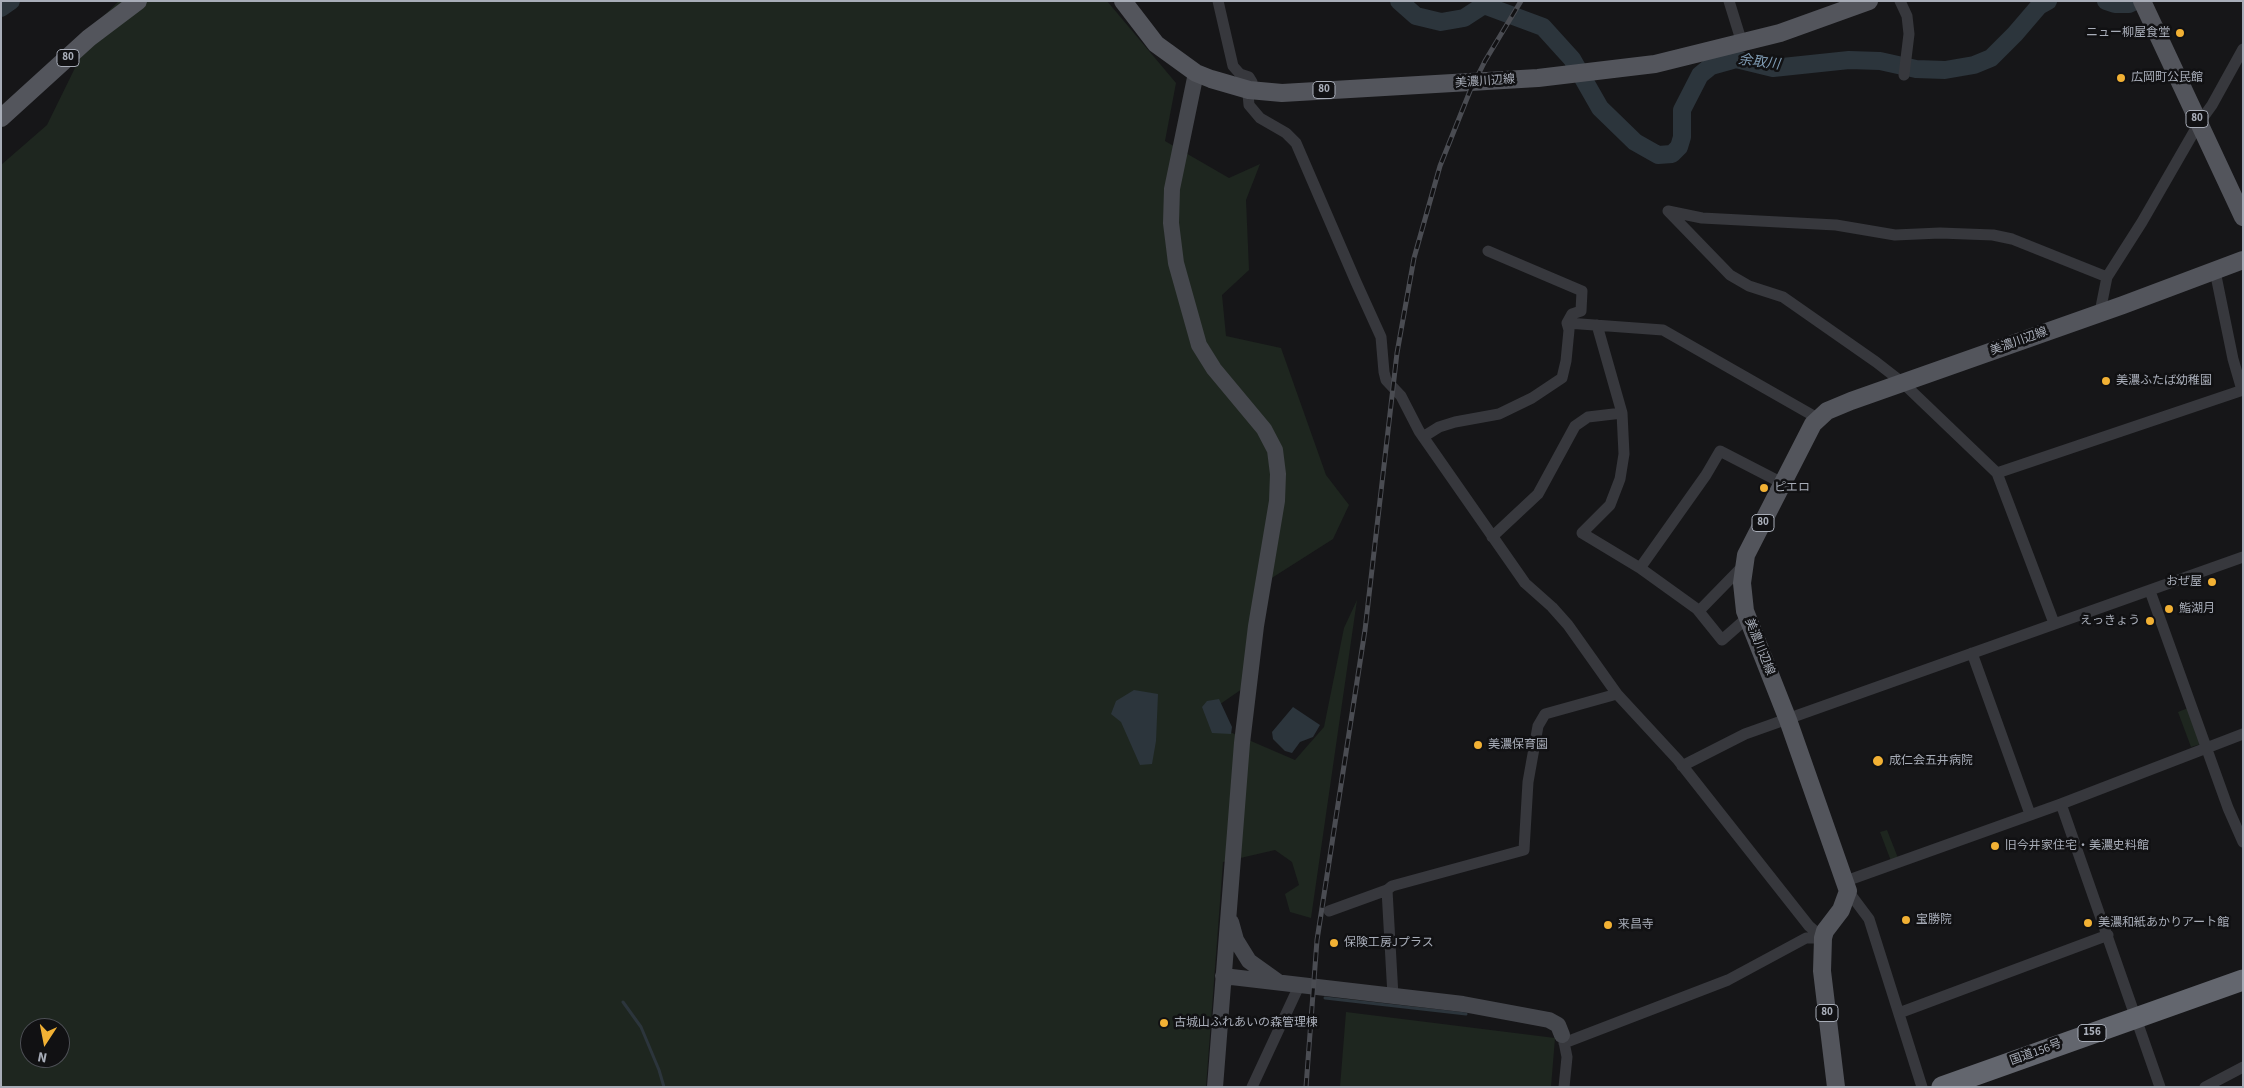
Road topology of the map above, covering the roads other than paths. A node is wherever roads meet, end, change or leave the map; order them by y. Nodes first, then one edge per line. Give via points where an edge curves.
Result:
1 (138, 1) edge
2 (1123, 1) edge
3 (1218, 1) edge
4 (1729, 1) edge
5 (1869, 1) edge
6 (1900, 1) edge
7 (2142, 1) edge
8 (1742, 43) junction
9 (2243, 49) edge
10 (1196, 73) junction
11 (1904, 75) dead end
12 (1249, 90) junction
13 (1, 118) edge
14 (2199, 123) junction
15 (2243, 217) edge
16 (1488, 251) dead end
17 (2243, 260) edge
18 (2215, 271) junction
19 (2107, 277) junction
20 (2100, 312) junction
21 (1567, 323) junction
22 (1597, 325) junction
23 (1903, 383) junction
24 (2242, 390) edge
25 (1622, 413) junction
26 (1819, 419) junction
27 (1424, 437) junction
28 (1998, 473) junction
29 (1784, 484) junction
30 (1492, 537) junction
31 (2243, 557) edge
32 (1640, 568) junction
33 (1744, 569) junction
34 (2150, 591) junction
35 (1699, 611) junction
36 (1747, 618) junction
37 (2054, 623) junction
38 (1972, 653) junction
39 (1617, 694) junction
40 (1788, 720) junction
41 (2243, 734) edge
42 (2207, 747) junction
43 (1682, 766) junction
44 (2061, 804) junction
45 (2030, 814) junction
46 (2243, 842) edge
47 (1847, 886) junction
48 (1387, 890) junction
49 (1329, 911) dead end
50 (1228, 913) junction
51 (2108, 935) junction
52 (1823, 938) junction
53 (1223, 976) junction
54 (2243, 980) edge
55 (1281, 983) junction
56 (1299, 986) junction
57 (1393, 996) junction
58 (1899, 1012) junction
59 (2135, 1018) junction
60 (1563, 1039) junction
61 (2243, 1067) edge
62 (1215, 1087) edge
63 (1252, 1087) edge
64 (1564, 1087) edge
65 (1836, 1087) edge
66 (1922, 1087) edge
67 (1942, 1087) edge
68 (2160, 1087) edge
69 (2205, 1087) edge

1 - 13 main road, 80 via 89,38
2 - 10 main road, 美濃川辺線 / 80 via 1156,44
3 - 12 street via 1233,66 1240,74 1249,77 1252,82
4 - 8 street
5 - 8 main road, 美濃川辺線 / 80
6 - 11 street via 1909,34
7 - 14 main road, 80
8 - 12 main road, 美濃川辺線 / 80 via 1661,63 1558,76 1282,93
9 - 14 street
10 - 12 main road, 美濃川辺線 / 80
10 - 50 street via 1172,189 1170,223 1176,263 1199,345 1214,369 1264,429 1275,450 1278,474 1278,501 1256,626 1242,743
12 - 27 street via 1249,105 1260,118 1286,133 1296,143 1381,337 1386,380 1401,396
14 - 15 main road, 80
14 - 19 street
16 - 21 street via 1582,291 1581,311 1572,314
17 - 18 main road, 美濃川辺線 / 80
18 - 20 main road, 美濃川辺線 / 80
18 - 24 street
19 - 20 street
19 - 23 street via 2012,239 1993,235 1895,235 1836,225 1702,218 1668,210 1730,275 1749,286 1783,297
20 - 23 main road, 美濃川辺線 / 80
21 - 22 street
21 - 27 street via 1569,330 1562,378 1499,414 1455,422
22 - 25 street
22 - 26 street via 1663,330
23 - 26 main road, 美濃川辺線 / 80 via 1851,400 1827,411
23 - 28 street
24 - 28 street
25 - 30 street via 1588,417 1574,426 1538,494
25 - 32 street via 1624,454 1620,479 1610,505 1582,533
26 - 29 main road, 美濃川辺線 / 80
27 - 30 street
28 - 37 street
29 - 32 street via 1720,451
29 - 33 main road, 美濃川辺線 / 80 via 1746,555
30 - 39 street via 1525,583 1568,625
31 - 34 street
32 - 35 street
33 - 35 street via 1739,570
33 - 36 main road, 美濃川辺線 / 80 via 1742,583
34 - 37 street
34 - 42 street
35 - 36 street via 1722,640
36 - 40 main road, 美濃川辺線 / 80
37 - 38 street
38 - 40 street
38 - 45 street
39 - 43 street
39 - 48 street via 1545,714 1538,726 1528,782 1524,850
40 - 43 street via 1745,734
40 - 47 main road, 美濃川辺線 / 80
41 - 42 street
42 - 44 street
42 - 46 street
43 - 52 street via 1808,926
44 - 45 street
44 - 51 street
45 - 47 street
47 - 52 main road, 80 via 1841,910
47 - 58 street via 1869,919
48 - 49 street
48 - 57 street
50 - 53 street
50 - 55 street via 1236,940 1249,961
51 - 58 street
51 - 59 street
52 - 60 street via 1806,938 1728,980
52 - 65 main road, 80 via 1822,971
53 - 55 street
53 - 62 street
54 - 59 highway, 国道156号 / 156
55 - 56 street
56 - 57 street
56 - 63 street
57 - 60 street via 1463,1004 1549,1020 1558,1025
58 - 66 street
59 - 67 highway, 国道156号 / 156
59 - 68 street
60 - 64 street via 1567,1057
61 - 69 street

